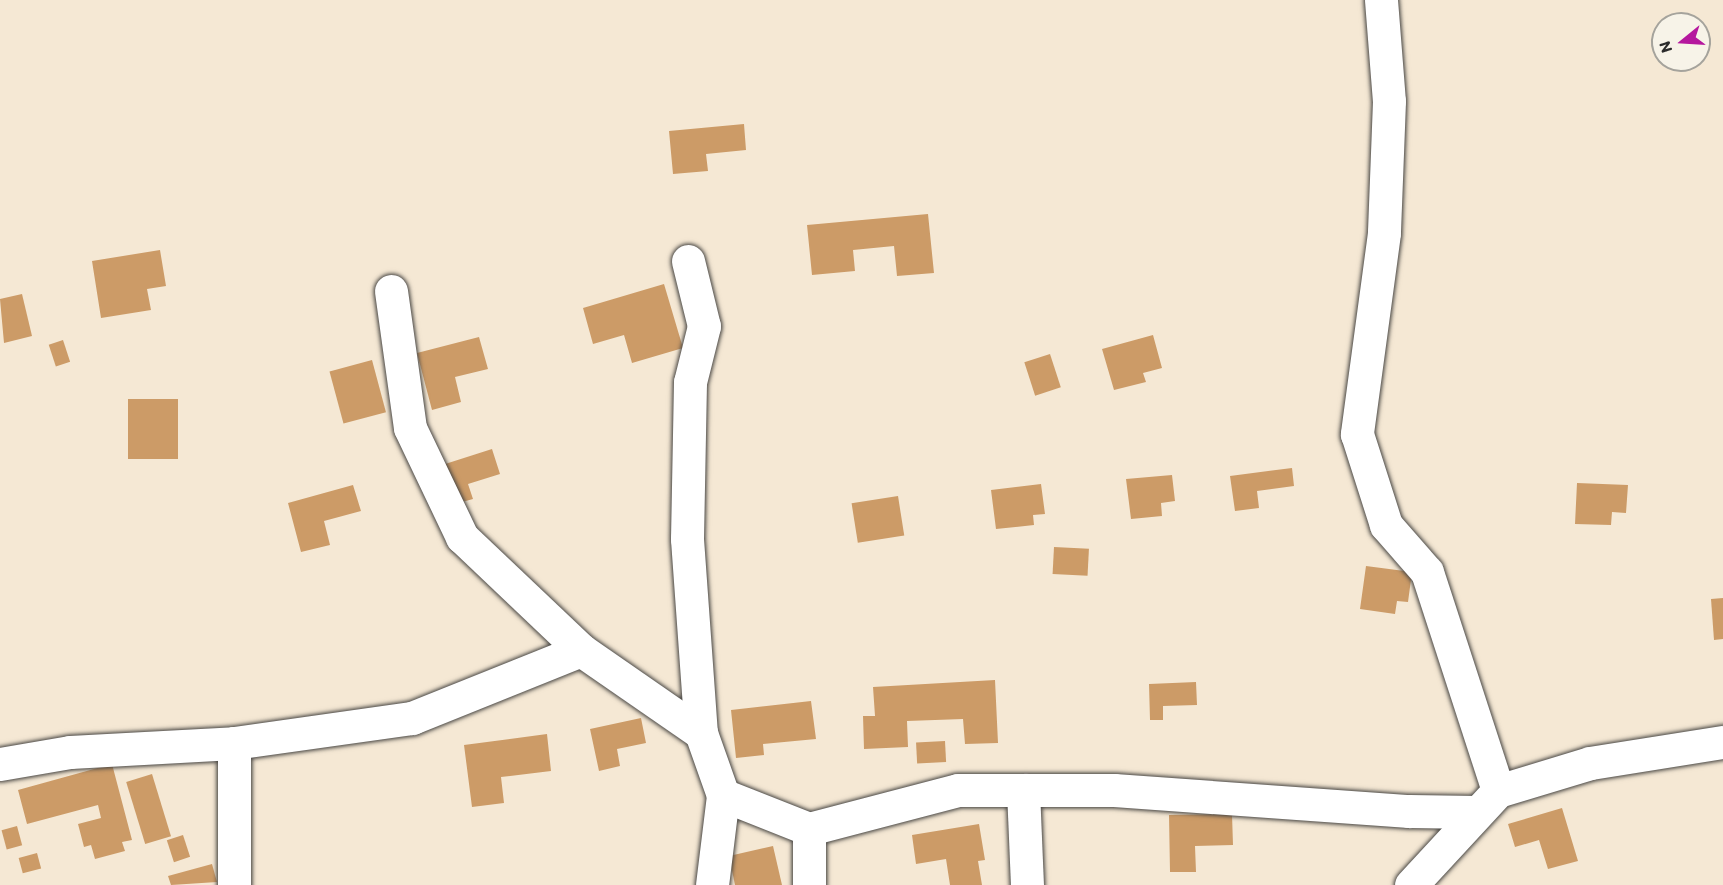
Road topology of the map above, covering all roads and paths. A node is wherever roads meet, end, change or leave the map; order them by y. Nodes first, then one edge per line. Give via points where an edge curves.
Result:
1 (1381, 0) edge
2 (688, 261) dead end
3 (391, 291) dead end
4 (581, 650) junction
5 (701, 733) junction
6 (1723, 742) edge
7 (234, 743) junction
8 (0, 764) edge
9 (1023, 790) junction
10 (723, 795) junction
11 (1488, 801) junction
12 (809, 829) junction
13 (234, 885) edge
14 (712, 885) edge
15 (809, 885) edge
16 (1028, 885) edge
17 (1411, 885) edge

1 - 11 street via 1389,101 1384,233 1357,434 1386,525 1427,572
2 - 5 street via 704,326 690,382 687,539
3 - 4 street via 410,428 462,537
4 - 5 street
4 - 7 street via 412,718
5 - 10 street
6 - 11 street via 1590,763
7 - 8 street via 70,752
7 - 13 street
9 - 11 street via 1114,790 1409,811
9 - 12 street via 958,790
9 - 16 street
10 - 12 street
10 - 14 street
11 - 17 street
12 - 15 street

